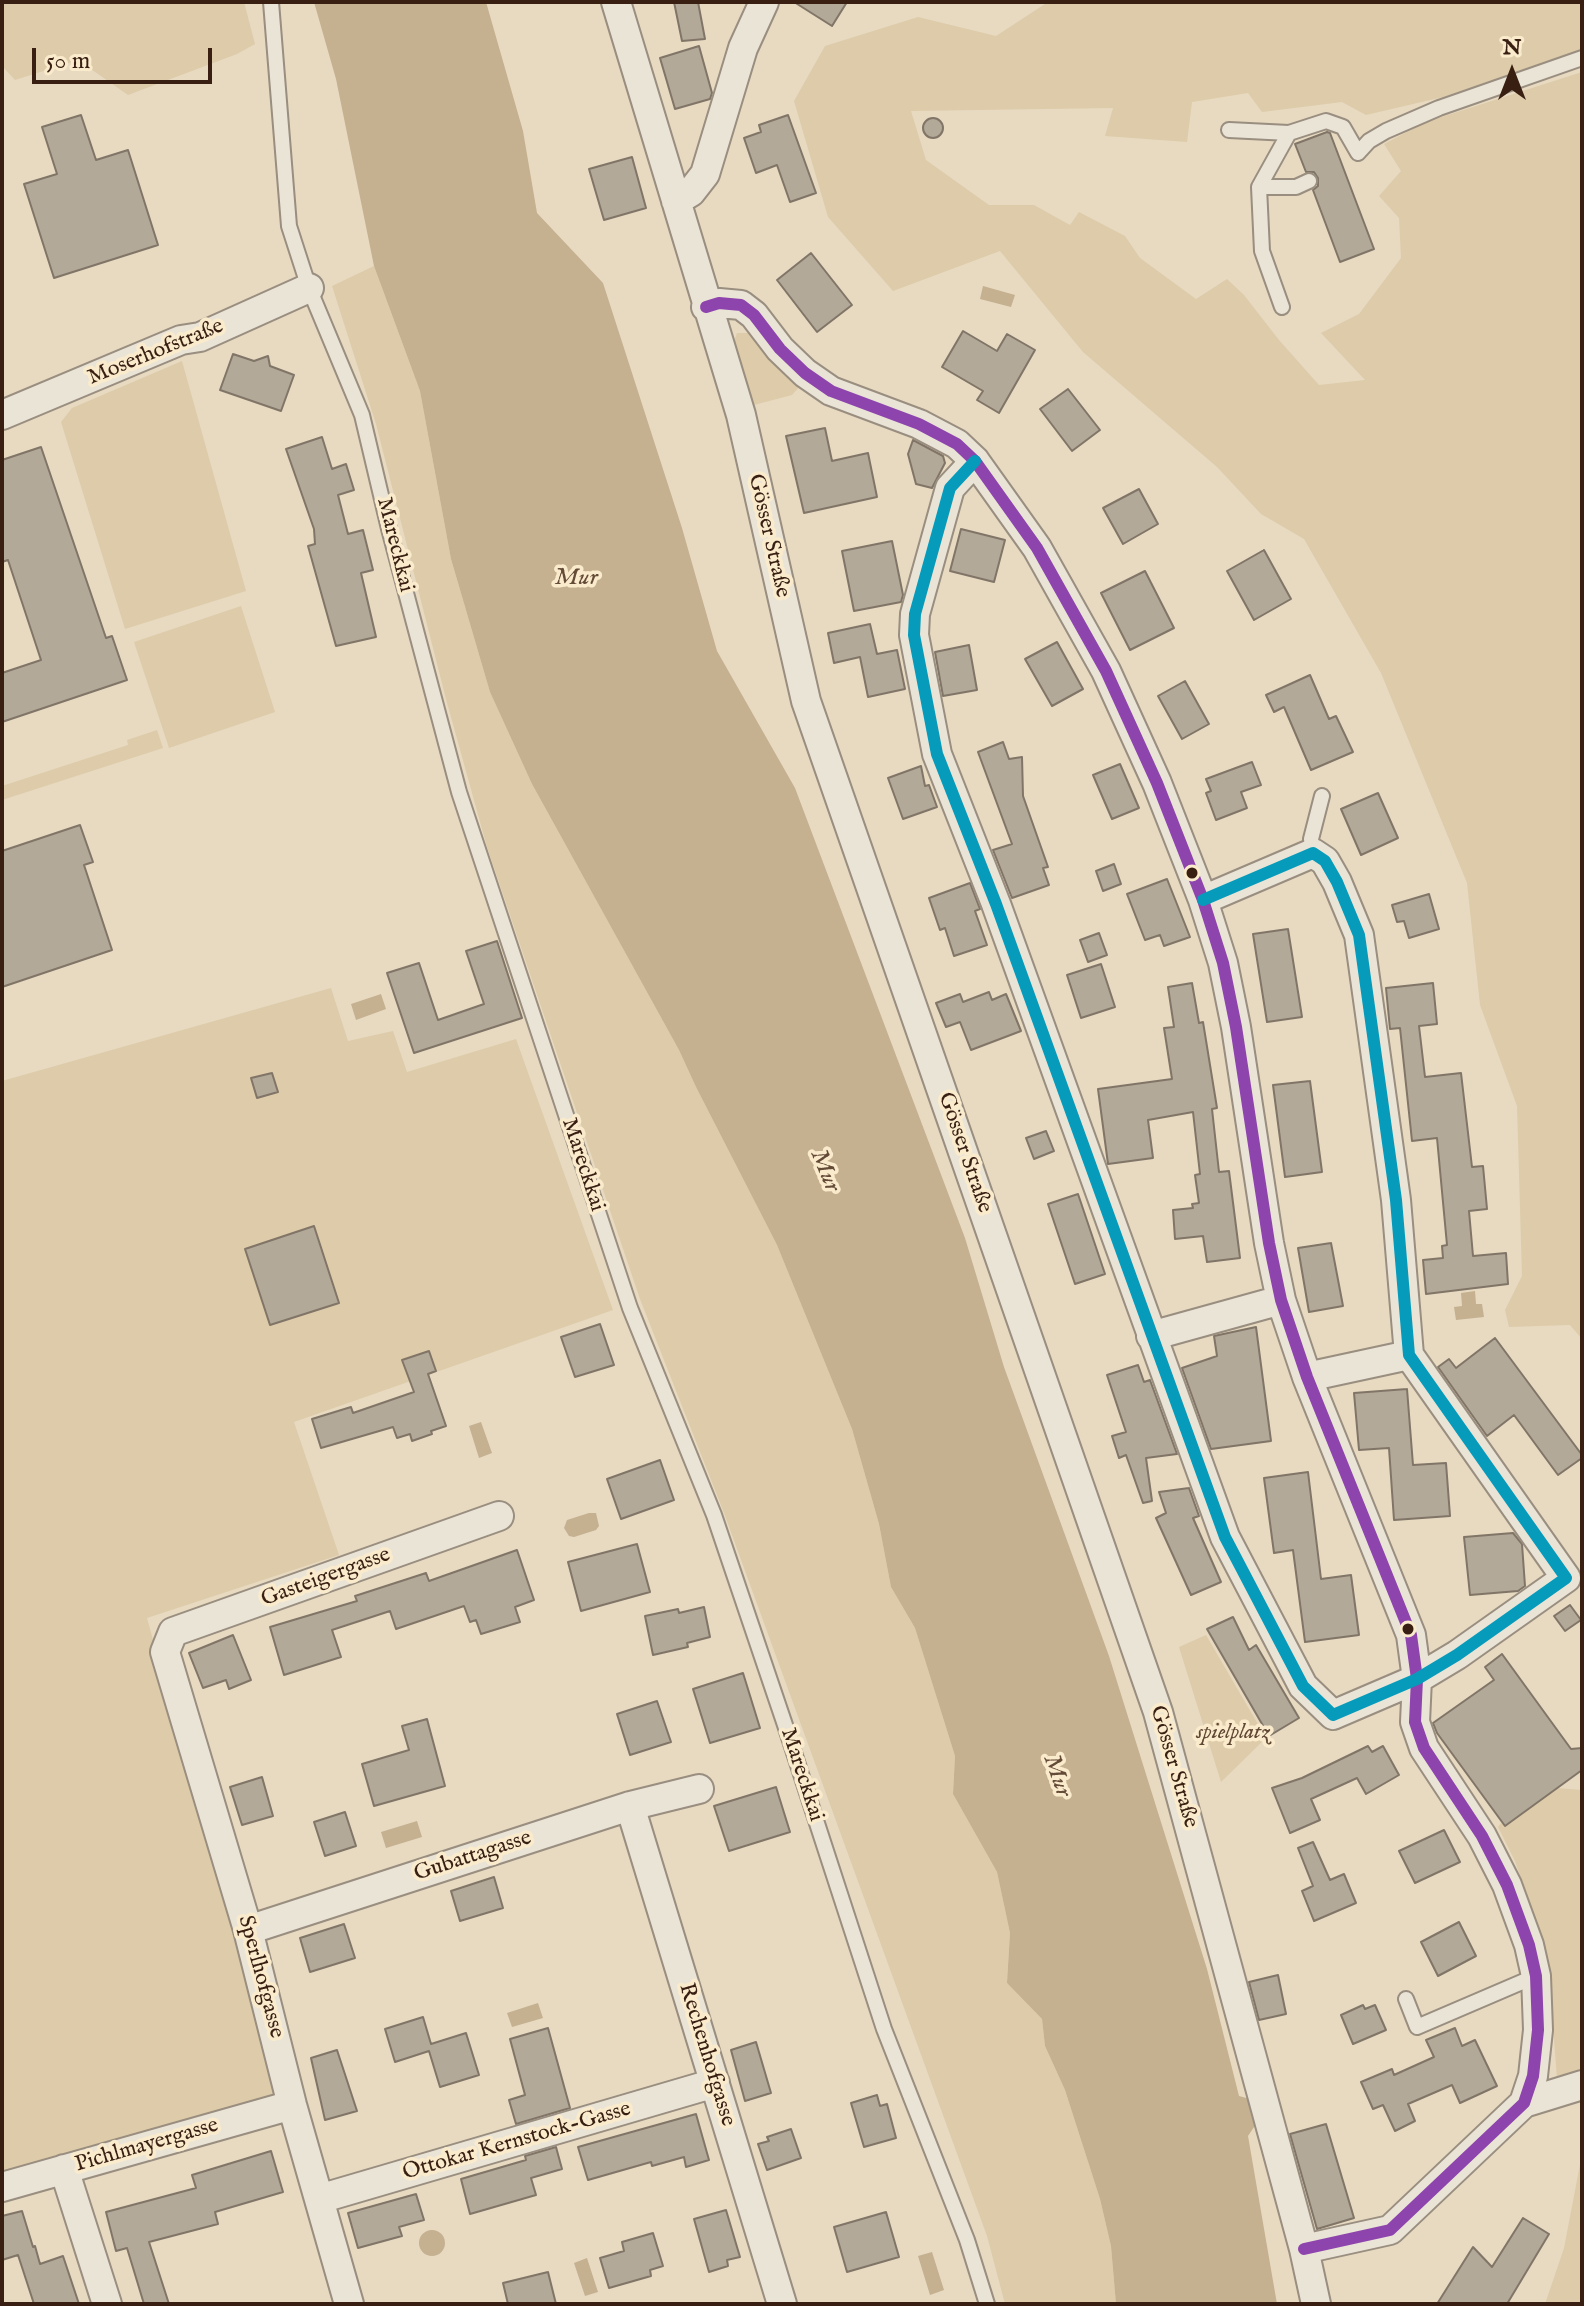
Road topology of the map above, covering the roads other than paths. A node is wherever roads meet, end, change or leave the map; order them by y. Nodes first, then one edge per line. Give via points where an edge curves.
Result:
1 (271, 2) edge
2 (616, 2) edge
3 (764, 2) edge
4 (1582, 58) edge
5 (1229, 130) dead end
6 (1289, 133) junction
7 (1309, 181) dead end
8 (1259, 187) junction
9 (676, 201) junction
10 (309, 288) junction
11 (706, 307) junction
12 (1282, 307) dead end
13 (2, 415) edge
14 (975, 461) junction
15 (1322, 796) dead end
16 (1313, 853) junction
17 (1203, 900) junction
18 (1281, 1300) junction
19 (1151, 1336) junction
20 (1409, 1355) junction
21 (1307, 1377) junction
22 (499, 1516) dead end
23 (165, 1652) joint
24 (1417, 1679) junction
25 (699, 1789) dead end
26 (630, 1806) junction
27 (248, 1930) junction
28 (1536, 1976) junction
29 (1406, 1999) dead end
30 (715, 2083) junction
31 (1582, 2085) edge
32 (1524, 2103) junction
33 (292, 2105) junction
34 (64, 2169) junction
35 (2, 2187) edge
36 (319, 2199) junction
37 (1304, 2249) junction
38 (107, 2304) edge
39 (349, 2304) edge
40 (782, 2304) edge
41 (987, 2304) edge
42 (1316, 2304) edge

1 - 10 lane, Mareckkai via 289,226
2 - 9 street, Gösser Straße
3 - 9 street via 743,48 705,174
4 - 6 lane via 1439,108 1369,141 1358,153 1343,127 1326,121
5 - 6 lane
6 - 8 lane
7 - 8 lane via 1296,187
8 - 12 lane via 1262,251
9 - 11 street, Gösser Straße
10 - 13 street, Moserhofstraße
10 - 41 lane, Mareckkai via 362,415 459,792 625,1294 714,1515 884,2029
11 - 14 street via 741,305 805,373 831,391 919,424 957,444
11 - 37 street, Gösser Straße via 741,415 806,701 1158,1712
14 - 17 street via 1037,548 1106,671
14 - 19 street via 950,488 915,614 914,635 937,754 1002,918
15 - 16 lane via 1311,839
16 - 17 street
16 - 20 street via 1325,861 1359,935 1396,1200
17 - 18 street via 1236,1027
18 - 19 street
18 - 21 street
19 - 24 street via 1225,1537 1303,1686 1333,1715
20 - 21 street
20 - 24 street via 1572,1589
21 - 24 street via 1411,1635
22 - 23 street, Gasteigergasse via 173,1632
23 - 27 street, Sperlhofgasse
24 - 28 street via 1415,1722 1424,1748 1482,1836 1507,1885
25 - 26 street, Gubattagasse
26 - 27 street, Gubattagasse
26 - 30 street, Rechenhofgasse
27 - 33 street, Sperlhofgasse
28 - 29 lane via 1417,2027
28 - 32 street via 1538,2030
30 - 36 street, Ottokar Kernstock-Gasse
30 - 40 street, Rechenhofgasse
31 - 32 street
32 - 37 street via 1390,2230
33 - 34 street, Pichlmayergasse
33 - 36 street, Sperlhofgasse
34 - 35 street, Pichlmayergasse
34 - 38 street
36 - 39 street, Sperlhofgasse
37 - 42 street, Gösser Straße

